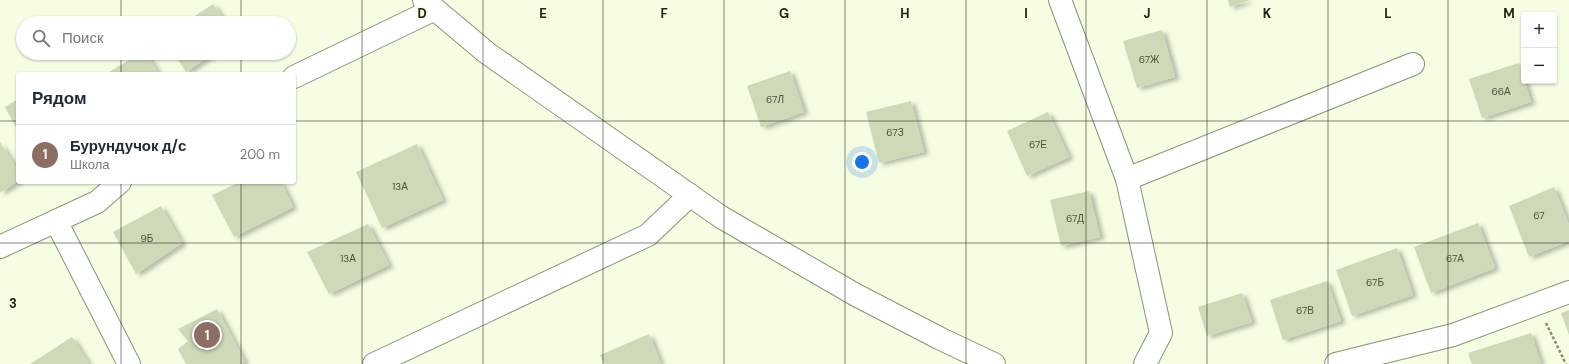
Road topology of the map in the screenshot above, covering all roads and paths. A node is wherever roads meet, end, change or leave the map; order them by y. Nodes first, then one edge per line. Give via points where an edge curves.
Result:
1 (1060, 0) edge
2 (428, 5) edge
3 (1413, 64) dead end
4 (296, 76) edge
5 (1127, 179) junction
6 (118, 184) edge
7 (690, 195) junction
8 (56, 220) junction
9 (0, 247) edge
10 (1569, 292) edge
11 (1537, 304) junction
12 (129, 364) edge
13 (374, 364) edge
14 (994, 364) edge
15 (1145, 364) edge
16 (1336, 364) edge
17 (1566, 364) edge

1 - 5 street
2 - 4 street
2 - 7 street via 487,53
3 - 5 street
5 - 15 street via 1161,334
6 - 8 street via 97,202
7 - 13 street via 648,235
7 - 14 street via 720,217 836,284
8 - 9 street
8 - 12 street
10 - 11 street
11 - 16 street via 1453,335
11 - 17 path

